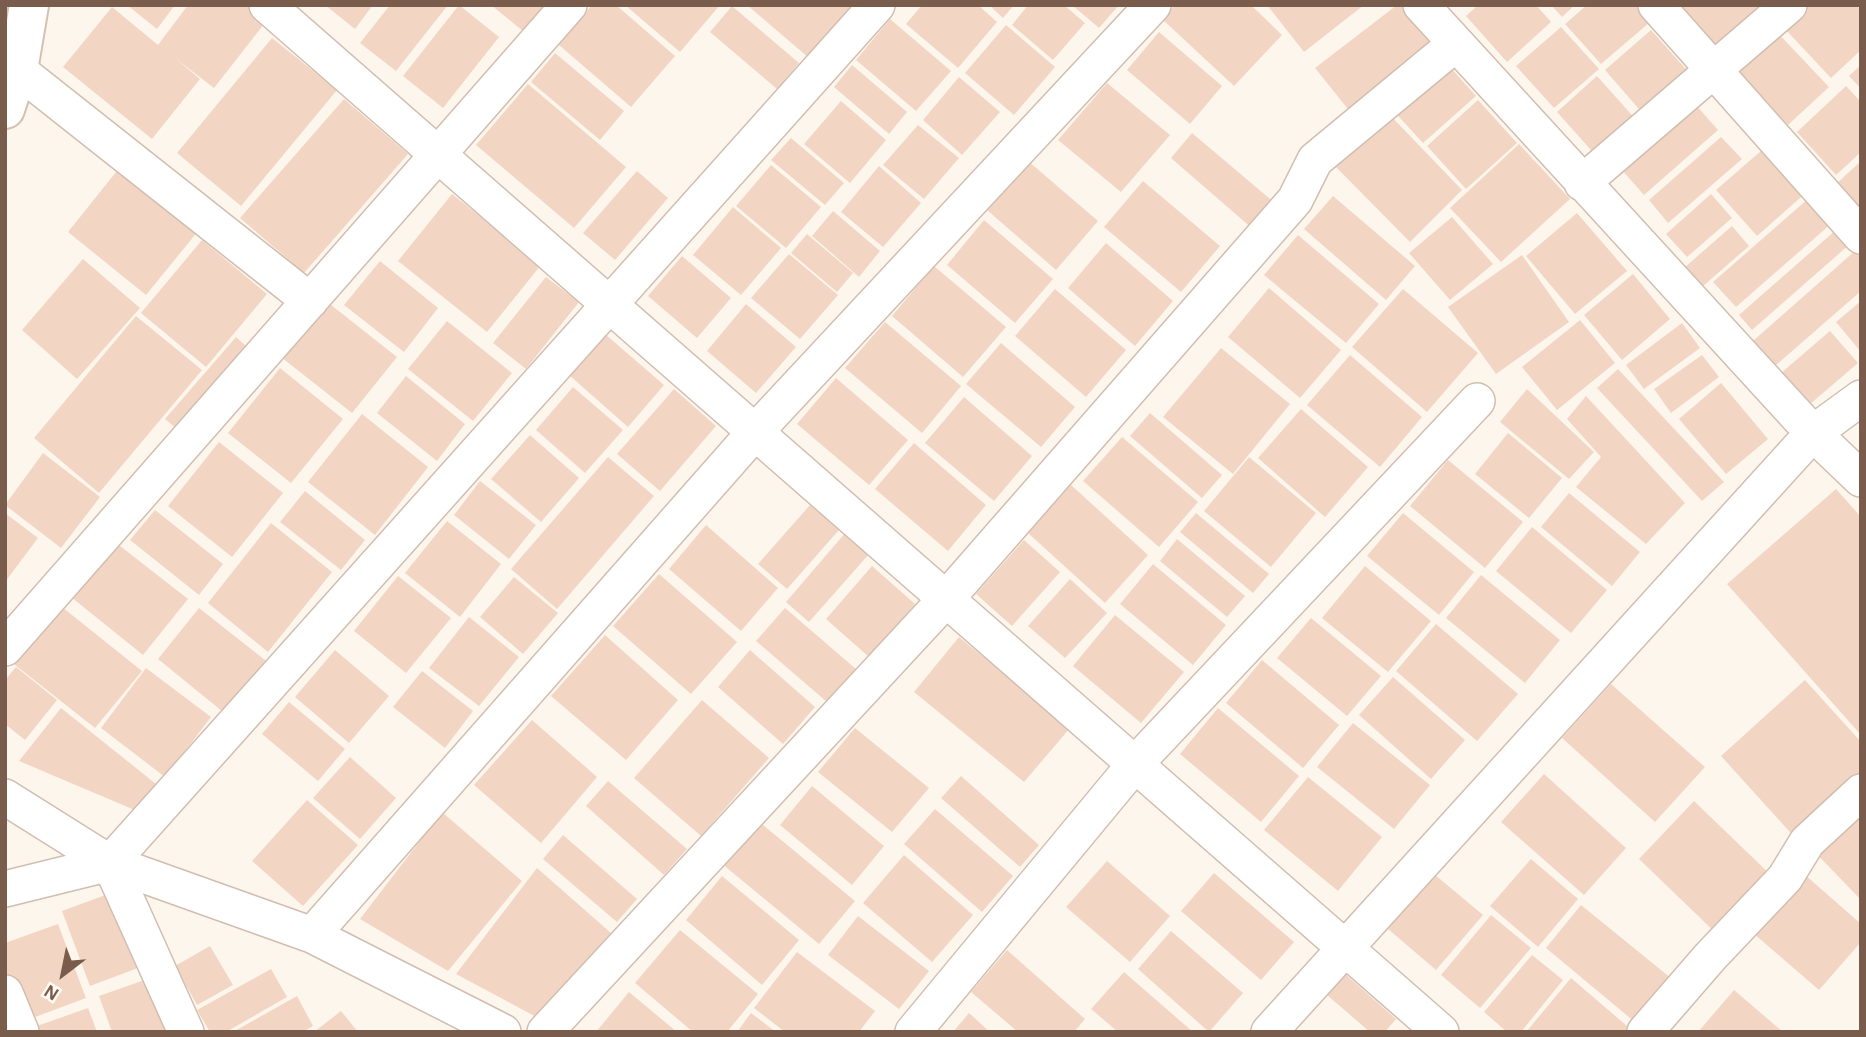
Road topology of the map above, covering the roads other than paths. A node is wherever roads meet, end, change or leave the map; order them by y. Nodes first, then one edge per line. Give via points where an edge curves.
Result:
1 (29, 5) edge
2 (267, 5) edge
3 (569, 5) edge
4 (877, 5) edge
5 (1153, 5) edge
6 (1421, 5) edge
7 (1656, 5) edge
8 (1788, 5) edge
9 (1454, 45) junction
10 (18, 70) junction
11 (1712, 71) junction
12 (5, 109) edge
13 (438, 155) junction
14 (1582, 183) junction
15 (1861, 236) edge
16 (310, 301) junction
17 (608, 303) junction
18 (1861, 398) edge
19 (1477, 401) dead end
20 (755, 432) junction
21 (1813, 433) junction
22 (1861, 479) edge
23 (946, 599) junction
24 (5, 648) edge
25 (1135, 764) junction
26 (1861, 792) edge
27 (5, 797) edge
28 (110, 863) junction
29 (5, 889) edge
30 (312, 935) junction
31 (1346, 948) junction
32 (5, 993) edge
33 (21, 1032) edge
34 (186, 1032) edge
35 (503, 1032) edge
36 (545, 1032) edge
37 (913, 1032) edge
38 (1269, 1032) edge
39 (1441, 1032) edge
40 (1645, 1032) edge

1 - 10 main road
2 - 13 street
3 - 13 street
4 - 17 street
5 - 20 street
6 - 9 street
7 - 11 street
8 - 11 street
9 - 14 street
9 - 23 street via 1315,160 1295,200
10 - 12 main road
10 - 16 street
11 - 14 street
11 - 15 street
13 - 16 street
13 - 17 street
14 - 21 street
16 - 24 street
17 - 20 street
17 - 28 street
18 - 21 street
19 - 25 street
20 - 23 street
20 - 30 street
21 - 22 street
21 - 31 street
23 - 25 street
23 - 36 street
25 - 31 street
25 - 37 street
26 - 40 street via 1807,842 1786,878
27 - 28 street
28 - 29 street
28 - 30 street
28 - 34 street
30 - 35 street
31 - 38 street
31 - 39 street
32 - 33 street

